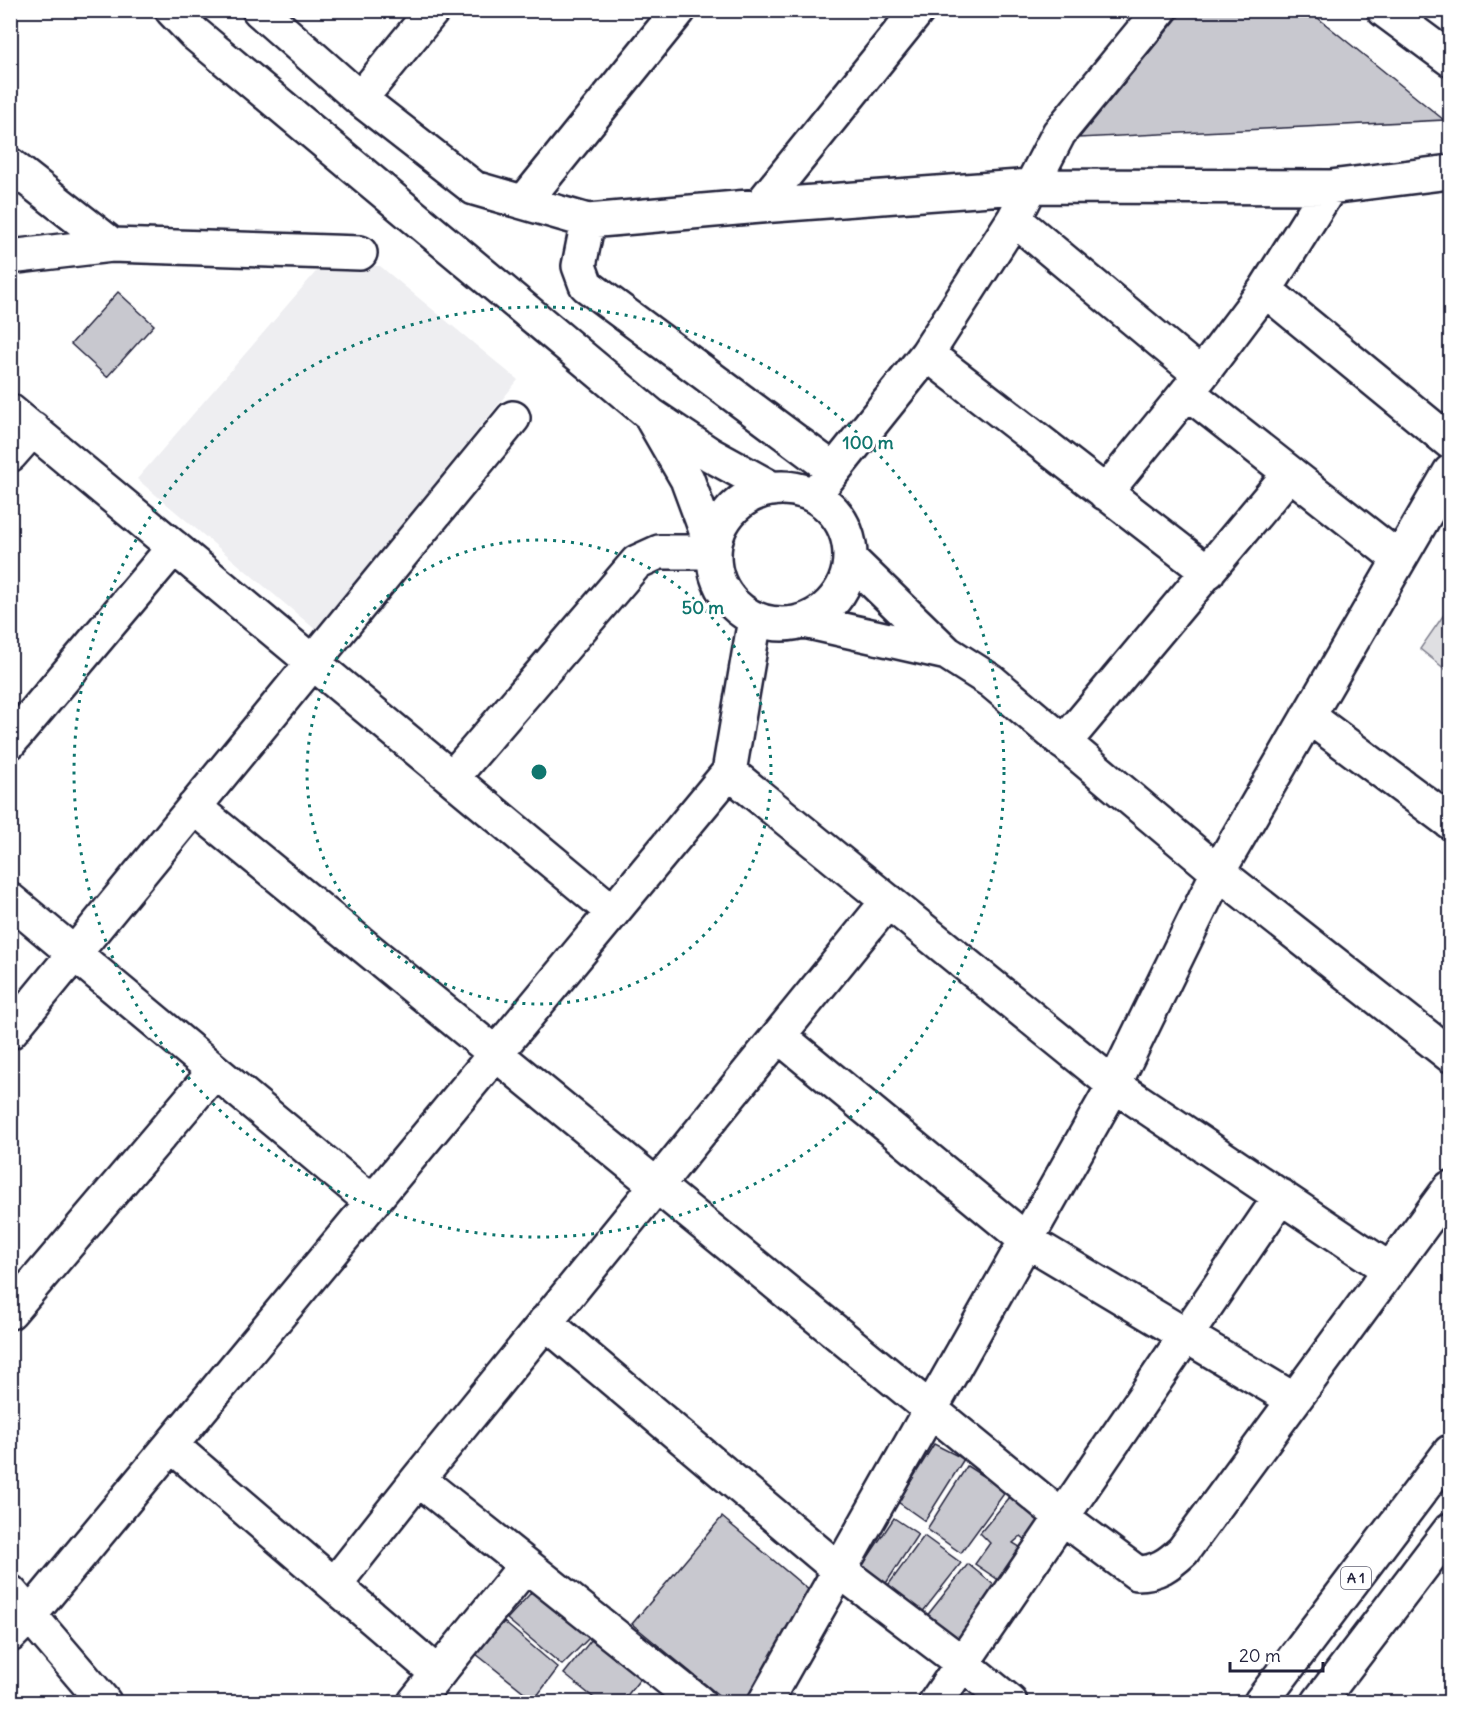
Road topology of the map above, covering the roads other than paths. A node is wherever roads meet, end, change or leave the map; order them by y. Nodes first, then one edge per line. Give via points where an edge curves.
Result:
1 (172, 10) edge
2 (259, 10) edge
3 (433, 10) edge
4 (679, 10) edge
5 (918, 10) edge
6 (1160, 10) edge
7 (1384, 10) edge
8 (1450, 59) edge
9 (360, 99) junction
10 (10, 165) edge
11 (1450, 172) edge
12 (1031, 186) junction
13 (1330, 187) junction
14 (524, 202) junction
15 (760, 206) junction
16 (1014, 219) junction
17 (588, 221) junction
18 (112, 245) junction
19 (360, 252) dead end
20 (10, 257) edge
21 (1265, 290) junction
22 (927, 354) junction
23 (1194, 383) junction
24 (651, 415) junction
25 (513, 418) dead end
26 (22, 420) edge
27 (1450, 442) edge
28 (10, 455) edge
29 (834, 470) junction
30 (1450, 472) edge
31 (1290, 473) junction
32 (773, 489) junction
33 (1105, 493) junction
34 (814, 495) junction
35 (174, 546) junction
36 (714, 552) junction
37 (850, 559) junction
38 (1399, 559) junction
39 (1208, 572) junction
40 (754, 619) junction
41 (804, 621) junction
42 (947, 653) junction
43 (313, 662) junction
44 (1308, 716) junction
45 (10, 742) edge
46 (1064, 743) junction
47 (729, 772) junction
48 (452, 778) junction
49 (194, 807) junction
50 (1450, 822) edge
51 (1218, 872) junction
52 (10, 900) edge
53 (888, 901) junction
54 (613, 912) junction
55 (75, 954) junction
56 (10, 1032) edge
57 (779, 1036) junction
58 (495, 1054) junction
59 (1450, 1055) edge
60 (215, 1071) junction
61 (1114, 1085) junction
62 (657, 1186) junction
63 (1450, 1188) edge
64 (1281, 1196) junction
65 (372, 1202) junction
66 (1026, 1240) junction
67 (1390, 1270) junction
68 (10, 1312) edge
69 (545, 1322) junction
70 (1187, 1336) junction
71 (1294, 1400) junction
72 (930, 1409) junction
73 (171, 1445) junction
74 (1450, 1452) edge
75 (418, 1479) junction
76 (1062, 1517) junction
77 (1450, 1530) edge
78 (526, 1565) junction
79 (839, 1570) junction
80 (335, 1584) junction
81 (17, 1614) edge
82 (962, 1663) junction
83 (438, 1674) junction
84 (678, 1697) edge
85 (104, 1702) edge
86 (415, 1702) edge
87 (765, 1702) edge
88 (936, 1702) edge
89 (1010, 1702) edge
90 (1261, 1702) edge
91 (1318, 1702) edge

1 - 24 main road via 194,33
2 - 9 main road
3 - 9 main road
4 - 14 main road
5 - 15 main road
6 - 12 main road via 1059,133
7 - 8 main road
9 - 14 main road via 474,188
10 - 18 main road
11 - 13 main road
12 - 13 main road
12 - 15 main road
12 - 16 main road
13 - 21 main road
14 - 17 main road
15 - 17 main road
16 - 22 main road
16 - 23 main road
17 - 29 main road via 579,266 586,285
18 - 19 main road
18 - 20 main road
21 - 23 main road
21 - 27 main road
22 - 29 main road
22 - 33 main road
23 - 31 main road
23 - 33 main road
24 - 32 main road via 711,455
24 - 36 main road via 687,479
25 - 43 main road
26 - 28 main road
26 - 35 main road
29 - 34 main road
30 - 38 main road
31 - 38 main road
31 - 39 main road
32 - 34 main road via 787,488
32 - 36 main road via 746,498 735,507 724,520
33 - 39 main road
34 - 37 main road via 827,504 845,529
35 - 43 main road
35 - 45 main road
36 - 40 main road via 714,568 724,592 740,611
36 - 48 main road via 659,552 637,562
37 - 41 main road via 848,575 837,596 819,614
37 - 42 main road
38 - 44 main road
39 - 46 main road
40 - 41 main road via 771,624
40 - 47 main road
41 - 42 main road
42 - 46 main road via 991,681
43 - 48 main road
43 - 49 main road
44 - 50 main road
44 - 51 main road
46 - 51 main road
47 - 53 main road
47 - 54 main road
48 - 54 main road
49 - 55 main road
49 - 58 main road
51 - 59 main road
51 - 61 main road
52 - 55 main road
53 - 57 main road
53 - 61 main road
54 - 58 main road
55 - 56 main road
55 - 60 main road
57 - 62 main road
57 - 66 main road
58 - 62 main road
58 - 65 main road
60 - 65 main road
60 - 68 main road
61 - 64 main road
61 - 66 main road
62 - 69 main road
62 - 72 main road
63 - 67 main road
64 - 67 main road
64 - 70 main road
65 - 73 main road
66 - 70 main road
66 - 72 main road
67 - 71 main road
69 - 75 main road
69 - 79 main road
70 - 71 main road
70 - 76 main road
71 - 76 main road via 1184,1551 1151,1573 1137,1574
72 - 76 main road
72 - 79 main road
73 - 80 main road
73 - 81 main road
74 - 90 main road, A 1
75 - 78 main road
75 - 80 main road
76 - 82 main road
77 - 91 main road
78 - 83 main road
78 - 84 main road
79 - 82 main road
79 - 87 main road
80 - 83 main road
81 - 85 main road
82 - 88 main road
82 - 89 main road
83 - 86 main road

